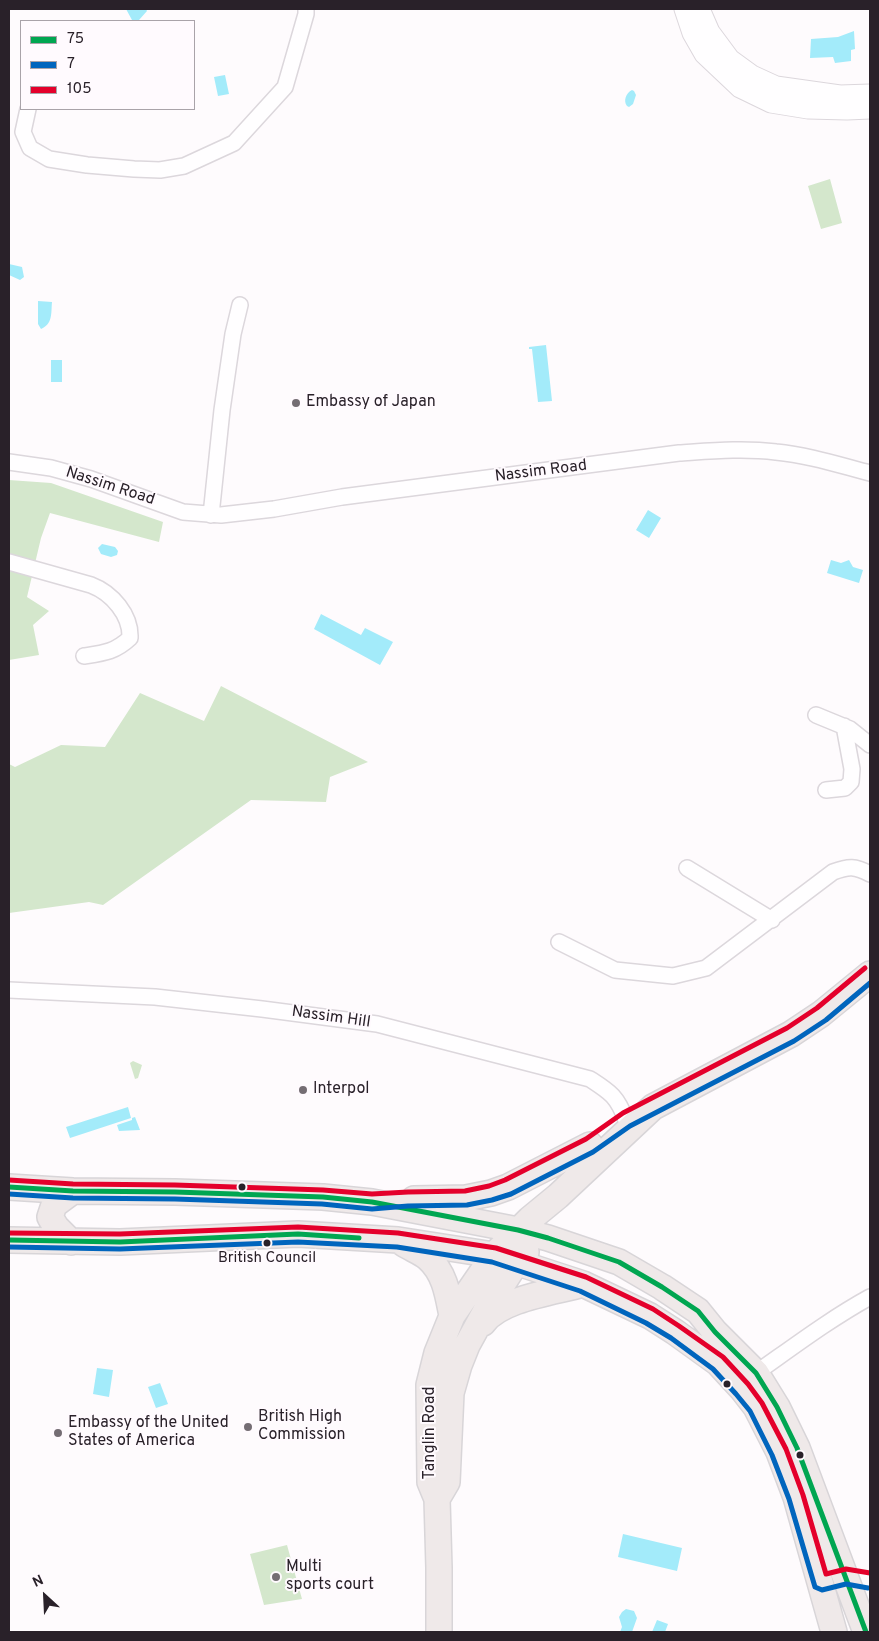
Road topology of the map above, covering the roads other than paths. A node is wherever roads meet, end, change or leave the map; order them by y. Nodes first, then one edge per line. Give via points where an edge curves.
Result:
1 (306, 9) edge
2 (689, 9) edge
3 (870, 94) edge
4 (870, 109) edge
5 (27, 110) edge
6 (16, 131) edge
7 (240, 305) dead end
8 (9, 462) edge
9 (870, 473) edge
10 (211, 515) junction
11 (9, 562) edge
12 (84, 656) dead end
13 (816, 715) dead end
14 (844, 726) junction
15 (870, 745) edge
16 (826, 790) dead end
17 (688, 868) dead end
18 (870, 874) edge
19 (772, 920) junction
20 (559, 942) dead end
21 (869, 977) edge
22 (9, 990) edge
23 (653, 1107) junction
24 (626, 1120) junction
25 (590, 1146) junction
26 (16, 1187) edge
27 (73, 1191) junction
28 (372, 1202) junction
29 (529, 1228) junction
30 (398, 1240) junction
31 (15, 1241) edge
32 (71, 1242) junction
33 (505, 1259) junction
34 (584, 1284) junction
35 (870, 1297) edge
36 (452, 1316) junction
37 (467, 1345) junction
38 (756, 1373) junction
39 (437, 1499) junction
40 (846, 1576) junction
41 (870, 1582) edge
42 (821, 1583) junction
43 (439, 1632) edge
44 (834, 1632) edge
45 (866, 1632) edge

1 - 6 street via 285,87 234,143 184,166 160,170 134,169 49,159 30,148
2 - 3 street via 730,59 752,75 776,86 840,95
2 - 4 street via 692,33 704,54 740,88 770,103 808,109
5 - 6 street
7 - 10 street via 233,334
8 - 10 street, Nassim Road via 51,468 183,512
9 - 10 street, Nassim Road via 776,452 679,453
11 - 12 street via 100,588 120,608 130,627 130,638 111,652
13 - 14 street
14 - 15 street
14 - 16 street via 852,768 851,782 845,788
17 - 19 street
18 - 19 street via 847,866 833,872
19 - 20 street via 706,968 673,976 615,970
21 - 23 main road, Tanglin Road via 791,1034
22 - 24 street, Nassim Hill via 155,997 377,1024 590,1079 620,1103
23 - 24 main road
23 - 29 main road, Tanglin Road via 558,1196
24 - 25 main road
25 - 28 main road via 491,1194
25 - 29 main road via 552,1178 544,1189
26 - 27 main road
26 - 31 main road via 34,1206 37,1219 32,1232
27 - 28 main road via 314,1196
27 - 32 main road via 54,1205 50,1217
28 - 29 main road
29 - 33 main road, Tanglin Road
29 - 38 main road via 619,1262 662,1287 698,1311
30 - 32 main road via 298,1234
30 - 33 main road
30 - 36 main road via 428,1258 440,1273
31 - 32 main road
33 - 34 main road
33 - 36 main road, Tanglin Road
33 - 37 main road, Tanglin Road via 489,1305
34 - 37 main road via 513,1303 487,1317
34 - 42 main road via 675,1332 718,1363 742,1389 756,1407 779,1452
35 - 38 street
36 - 39 main road, Tanglin Road via 437,1353 429,1385 430,1482
37 - 39 main road, Tanglin Road via 451,1393 447,1482
38 - 40 main road via 797,1448
39 - 43 main road, Tanglin Road
40 - 41 main road
40 - 42 main road
40 - 45 main road
42 - 44 main road

